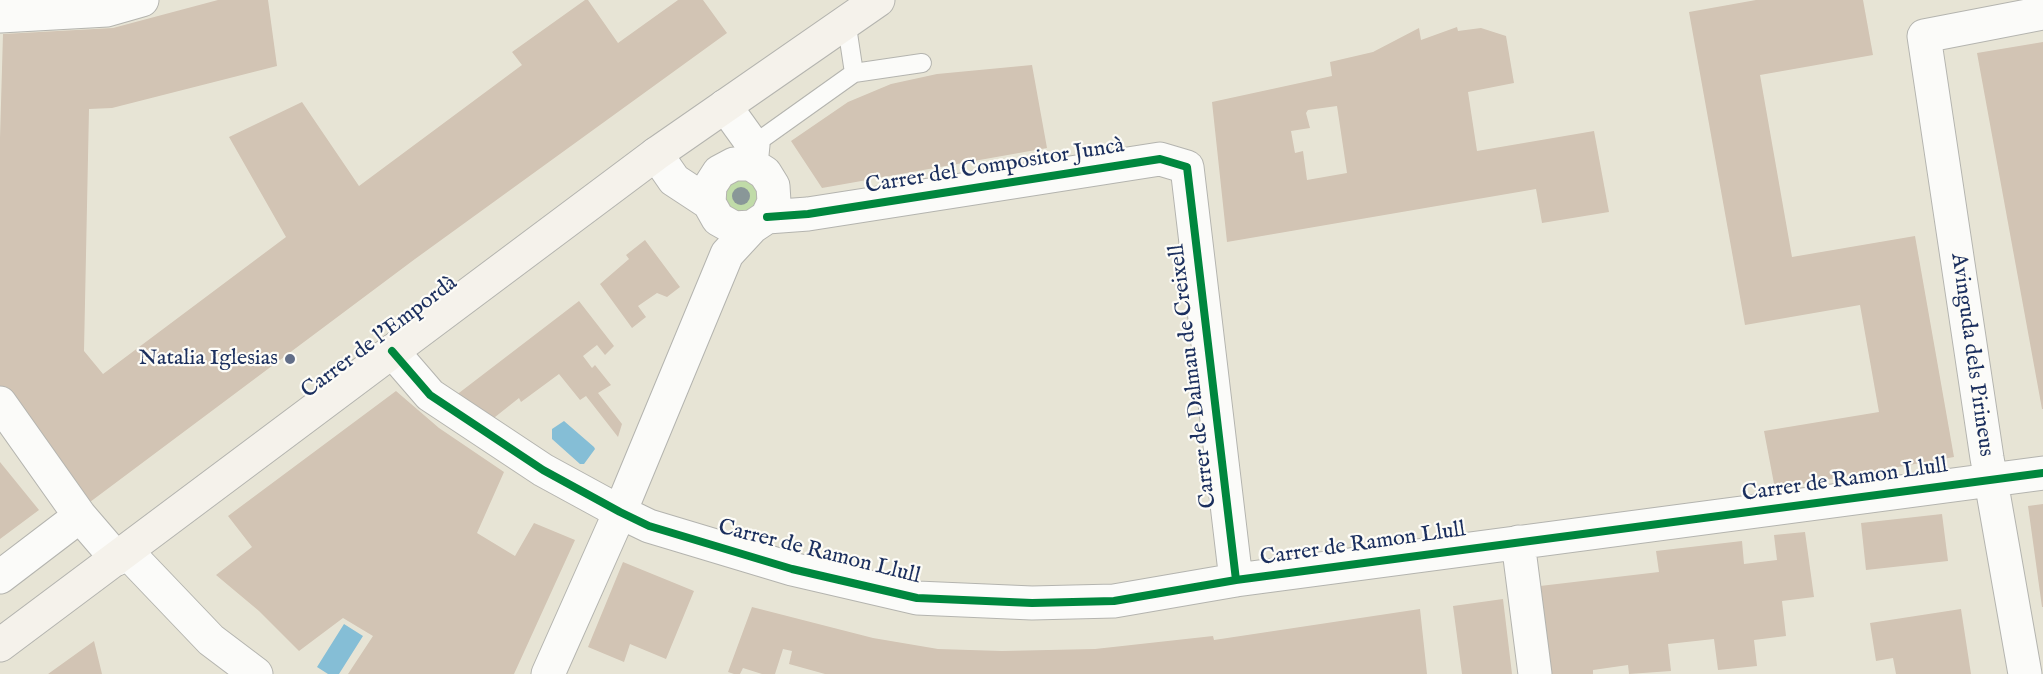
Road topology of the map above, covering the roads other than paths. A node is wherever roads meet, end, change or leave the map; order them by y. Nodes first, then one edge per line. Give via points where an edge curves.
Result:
1 (142, 0) edge
2 (878, 0) edge
3 (2043, 13) edge
4 (0, 16) edge
5 (846, 20) junction
6 (922, 63) dead end
7 (854, 74) junction
8 (725, 106) junction
9 (656, 154) junction
10 (752, 154) junction
11 (1187, 167) joint
12 (713, 211) junction
13 (764, 215) junction
14 (727, 254) junction
15 (392, 351) junction
16 (0, 403) edge
17 (2043, 473) edge
18 (1990, 480) junction
19 (620, 512) junction
20 (80, 516) junction
21 (1518, 542) junction
22 (122, 555) junction
23 (0, 577) edge
24 (1236, 580) junction
25 (0, 645) edge
26 (256, 674) edge
27 (548, 674) edge
28 (1535, 674) edge
29 (2025, 674) edge

1 - 4 street via 107,10
2 - 5 main road, Carrer de l'Empordà
3 - 18 street, Avinguda dels Pirineus via 1924,36
5 - 7 lane
5 - 8 main road, Carrer de l'Empordà
6 - 7 lane
7 - 10 lane
8 - 9 main road, Carrer de l'Empordà
8 - 10 street
9 - 12 street via 674,180
9 - 15 main road, Carrer de l'Empordà
10 - 12 street via 719,171 710,186
10 - 13 street via 773,186
11 - 13 street, Carrer del Compositor Juncà via 1160,159 808,214
11 - 24 street, Carrer de Dalmau de Creixell
12 - 13 street via 734,228
12 - 14 street
13 - 14 street
14 - 19 street
15 - 19 street, Carrer de Ramon Llull via 430,395 543,470
15 - 22 main road, Carrer de l'Empordà
16 - 20 street
17 - 18 street, Carrer de Ramon Llull
18 - 21 street, Carrer de Ramon Llull
18 - 29 street, Avinguda dels Pirineus
19 - 24 street, Carrer de Ramon Llull via 650,526 792,569 917,598 1032,603 1114,601
19 - 27 street
20 - 22 street
20 - 23 street
21 - 24 street, Carrer de Ramon Llull
21 - 28 street
22 - 25 main road, Carrer de l'Empordà
22 - 26 street via 211,640

